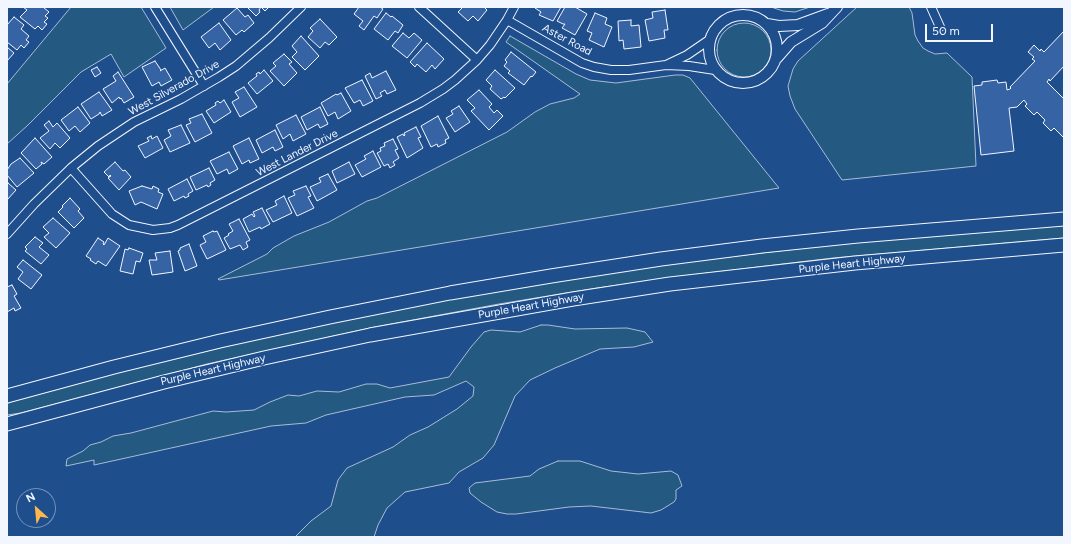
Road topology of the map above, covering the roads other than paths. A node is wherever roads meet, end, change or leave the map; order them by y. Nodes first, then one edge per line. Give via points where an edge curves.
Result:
1 (155, 7) edge
2 (301, 7) edge
3 (419, 7) edge
4 (514, 7) edge
5 (931, 7) edge
6 (834, 10) edge
7 (507, 20) junction
8 (767, 24) junction
9 (940, 27) dead end
10 (709, 40) junction
11 (776, 58) junction
12 (477, 60) junction
13 (666, 65) junction
14 (715, 70) junction
15 (204, 86) junction
16 (71, 168) junction
17 (1064, 219) edge
18 (7, 234) edge
19 (1064, 245) edge
20 (7, 396) edge
21 (7, 424) edge

1 - 15 street
2 - 15 street, West Silverado Drive via 252,53
3 - 12 street
4 - 7 street, West Lander Drive
5 - 9 street
6 - 8 street via 798,25
6 - 11 street via 822,23 791,42
7 - 12 street, West Lander Drive
7 - 13 street, Aster Road via 582,63 594,67 623,70
8 - 10 street via 759,18 738,15 720,23
8 - 11 street via 776,40
10 - 13 street, Aster Road
10 - 14 street via 708,51
11 - 14 street via 767,74 750,83 732,82
12 - 16 street, West Lander Drive via 455,80 420,103 170,228 145,229 123,222 112,214
13 - 14 street, Aster Road
15 - 16 street, West Silverado Drive via 134,122
16 - 18 street, West Silverado Drive
17 - 20 main road via 762,246 551,276 450,293 220,341
19 - 21 main road, Purple Heart Highway via 756,274 670,284 550,303 264,358

